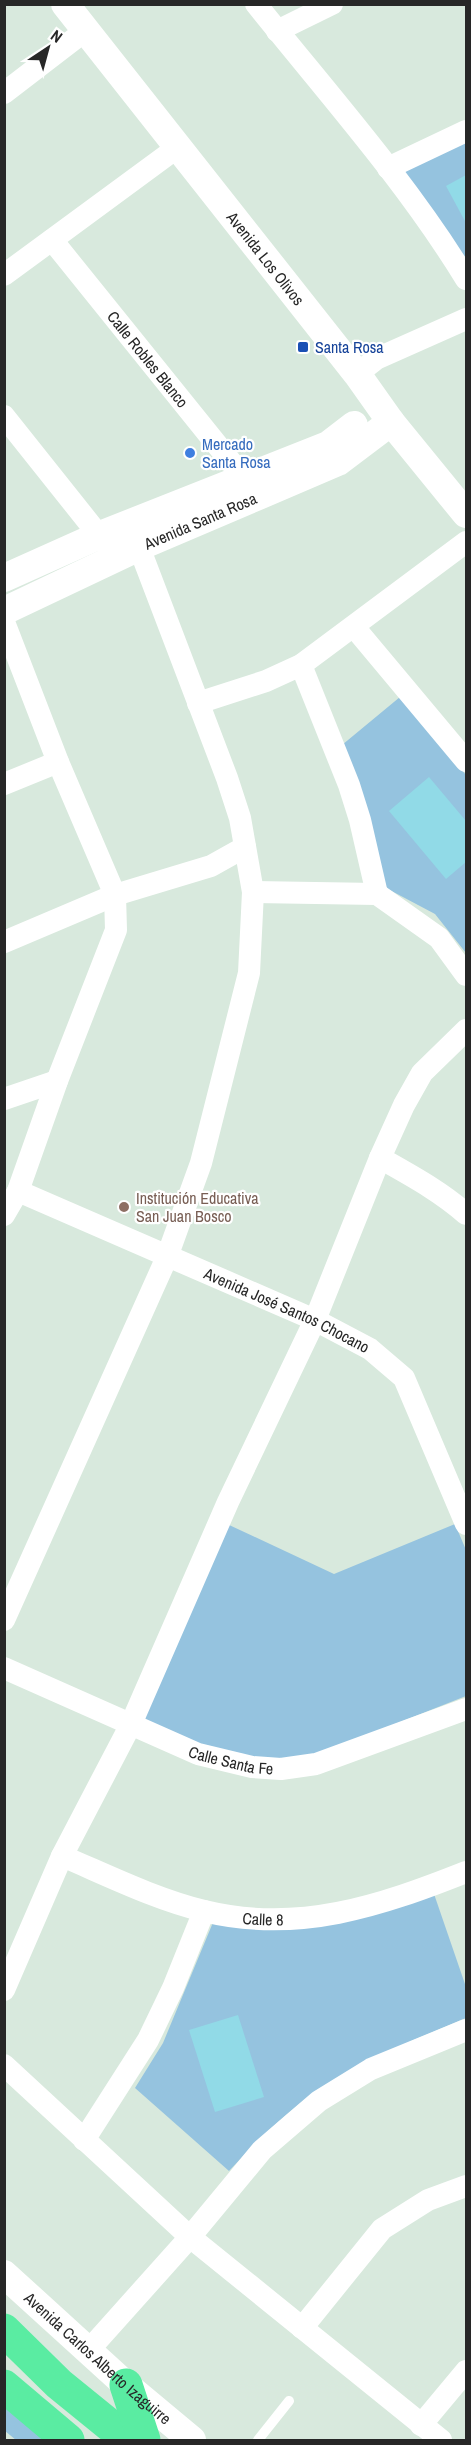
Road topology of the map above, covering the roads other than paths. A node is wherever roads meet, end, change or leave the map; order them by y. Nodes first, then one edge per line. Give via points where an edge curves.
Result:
1 (256, 4) edge
2 (332, 4) edge
3 (78, 14) edge
4 (277, 31) junction
5 (4, 93) edge
6 (466, 131) edge
7 (178, 147) junction
8 (388, 168) junction
9 (52, 240) junction
10 (4, 275) edge
11 (466, 279) edge
12 (466, 319) edge
13 (357, 374) junction
14 (385, 414) junction
15 (4, 416) edge
16 (243, 477) junction
17 (457, 484) edge
18 (466, 514) edge
19 (100, 535) junction
20 (466, 542) edge
21 (128, 553) junction
22 (4, 578) edge
23 (4, 611) edge
24 (4, 622) edge
25 (354, 627) junction
26 (302, 665) junction
27 (198, 703) junction
28 (466, 761) edge
29 (58, 762) junction
30 (4, 784) edge
31 (245, 847) junction
32 (253, 892) junction
33 (377, 894) junction
34 (115, 895) junction
35 (4, 942) edge
36 (466, 975) edge
37 (466, 1030) edge
38 (57, 1081) junction
39 (4, 1099) edge
40 (380, 1158) junction
41 (18, 1191) junction
42 (466, 1214) edge
43 (4, 1215) edge
44 (167, 1257) junction
45 (315, 1320) junction
46 (466, 1524) edge
47 (4, 1620) edge
48 (4, 1668) edge
49 (466, 1709) edge
50 (131, 1724) junction
51 (62, 1856) junction
52 (466, 1872) edge
53 (204, 1911) junction
54 (4, 1990) edge
55 (466, 2030) edge
56 (4, 2065) edge
57 (84, 2140) junction
58 (466, 2186) edge
59 (190, 2237) junction
60 (4, 2274) edge
61 (302, 2328) junction
62 (4, 2330) edge
63 (88, 2351) junction
64 (466, 2371) edge
65 (126, 2385) junction
66 (4, 2386) edge
67 (289, 2401) dead end
68 (421, 2425) junction
69 (68, 2440) edge
70 (128, 2440) edge
71 (144, 2440) edge
72 (192, 2440) edge
73 (258, 2440) edge
74 (441, 2440) edge

1 - 4 street
2 - 4 street
3 - 5 street
3 - 7 street, Avenida Los Olivos
4 - 8 street
6 - 8 street
7 - 9 street
7 - 13 street, Avenida Los Olivos
8 - 11 street via 442,239
9 - 10 street
9 - 16 street, Calle Robles Blanco
12 - 13 street via 376,359
13 - 14 street, Avenida Los Olivos
14 - 16 street, Avenida Santa Rosa via 328,445
14 - 17 street, Avenida Los Olivos
14 - 21 street, Avenida Santa Rosa via 338,462
15 - 19 street
16 - 19 street, Avenida Santa Rosa
17 - 18 street, Avenida Los Olivos
19 - 21 street
19 - 22 street, Avenida Santa Rosa
20 - 25 street
21 - 23 street, Avenida Santa Rosa
21 - 27 street
24 - 29 street
25 - 26 street
25 - 28 street
26 - 27 street
26 - 33 street via 349,785
27 - 31 street via 227,778
29 - 30 street
29 - 34 street
31 - 32 street
31 - 34 street via 211,866
32 - 33 street
32 - 44 street via 249,973 201,1163
33 - 36 street via 439,938
34 - 35 street
34 - 38 street via 116,930
37 - 40 street via 422,1073
38 - 39 street
38 - 41 street
40 - 42 street via 451,1200
40 - 45 street
41 - 43 street
41 - 44 street, Avenida José Santos Chocano
44 - 45 street, Avenida José Santos Chocano
44 - 47 street
45 - 46 street, Avenida José Santos Chocano via 370,1349 404,1378
45 - 50 street via 228,1502
48 - 50 street, Calle Santa Fe
49 - 50 street, Calle Santa Fe via 316,1764 281,1769 231,1764
50 - 51 street
51 - 53 street, Calle 8 via 149,1893
51 - 54 street
52 - 53 street, Calle 8 via 421,1890 328,1916 285,1919
53 - 57 street via 148,2040
55 - 59 street via 371,2069 319,2101 262,2150
56 - 57 street
57 - 59 street
58 - 61 street via 428,2200 382,2229
59 - 61 street
59 - 63 street
60 - 63 street, Avenida Carlos Alberto Izaguirre
61 - 68 street
62 - 70 main road via 59,2384
63 - 65 street, Avenida Carlos Alberto Izaguirre
64 - 68 street
65 - 71 main road
65 - 72 street, Avenida Carlos Alberto Izaguirre
66 - 69 main road
67 - 73 lane
68 - 74 street

